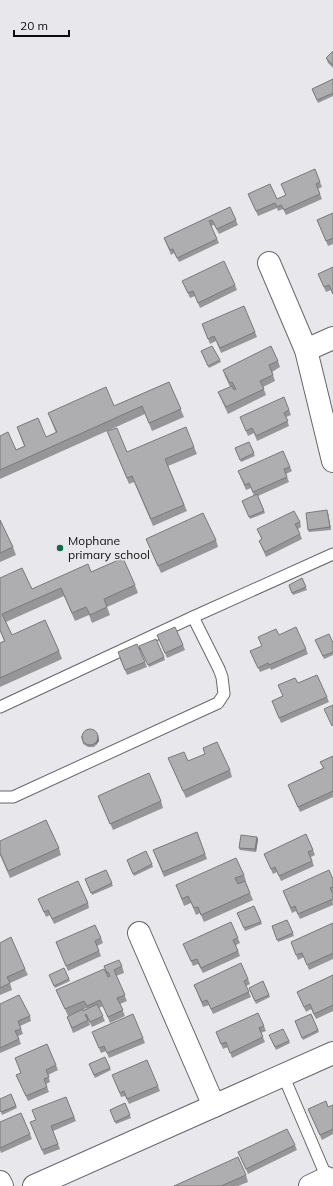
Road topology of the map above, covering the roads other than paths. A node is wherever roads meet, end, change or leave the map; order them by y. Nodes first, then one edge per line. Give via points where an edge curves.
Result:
1 (270, 263) dead end
2 (333, 338) edge
3 (306, 350) junction
4 (333, 461) edge
5 (333, 554) edge
6 (193, 617) junction
7 (0, 707) edge
8 (0, 797) edge
9 (139, 933) dead end
10 (333, 1053) edge
11 (284, 1075) junction
12 (214, 1106) junction
13 (324, 1180) edge
14 (0, 1182) edge
15 (2, 1186) edge
16 (34, 1186) edge

1 - 3 street
2 - 3 street
3 - 4 street
5 - 6 lane
6 - 7 lane
6 - 8 lane via 222,677 224,694 218,703 13,796
9 - 12 street
10 - 11 street
11 - 12 street
11 - 13 lane
12 - 16 street
14 - 15 street

